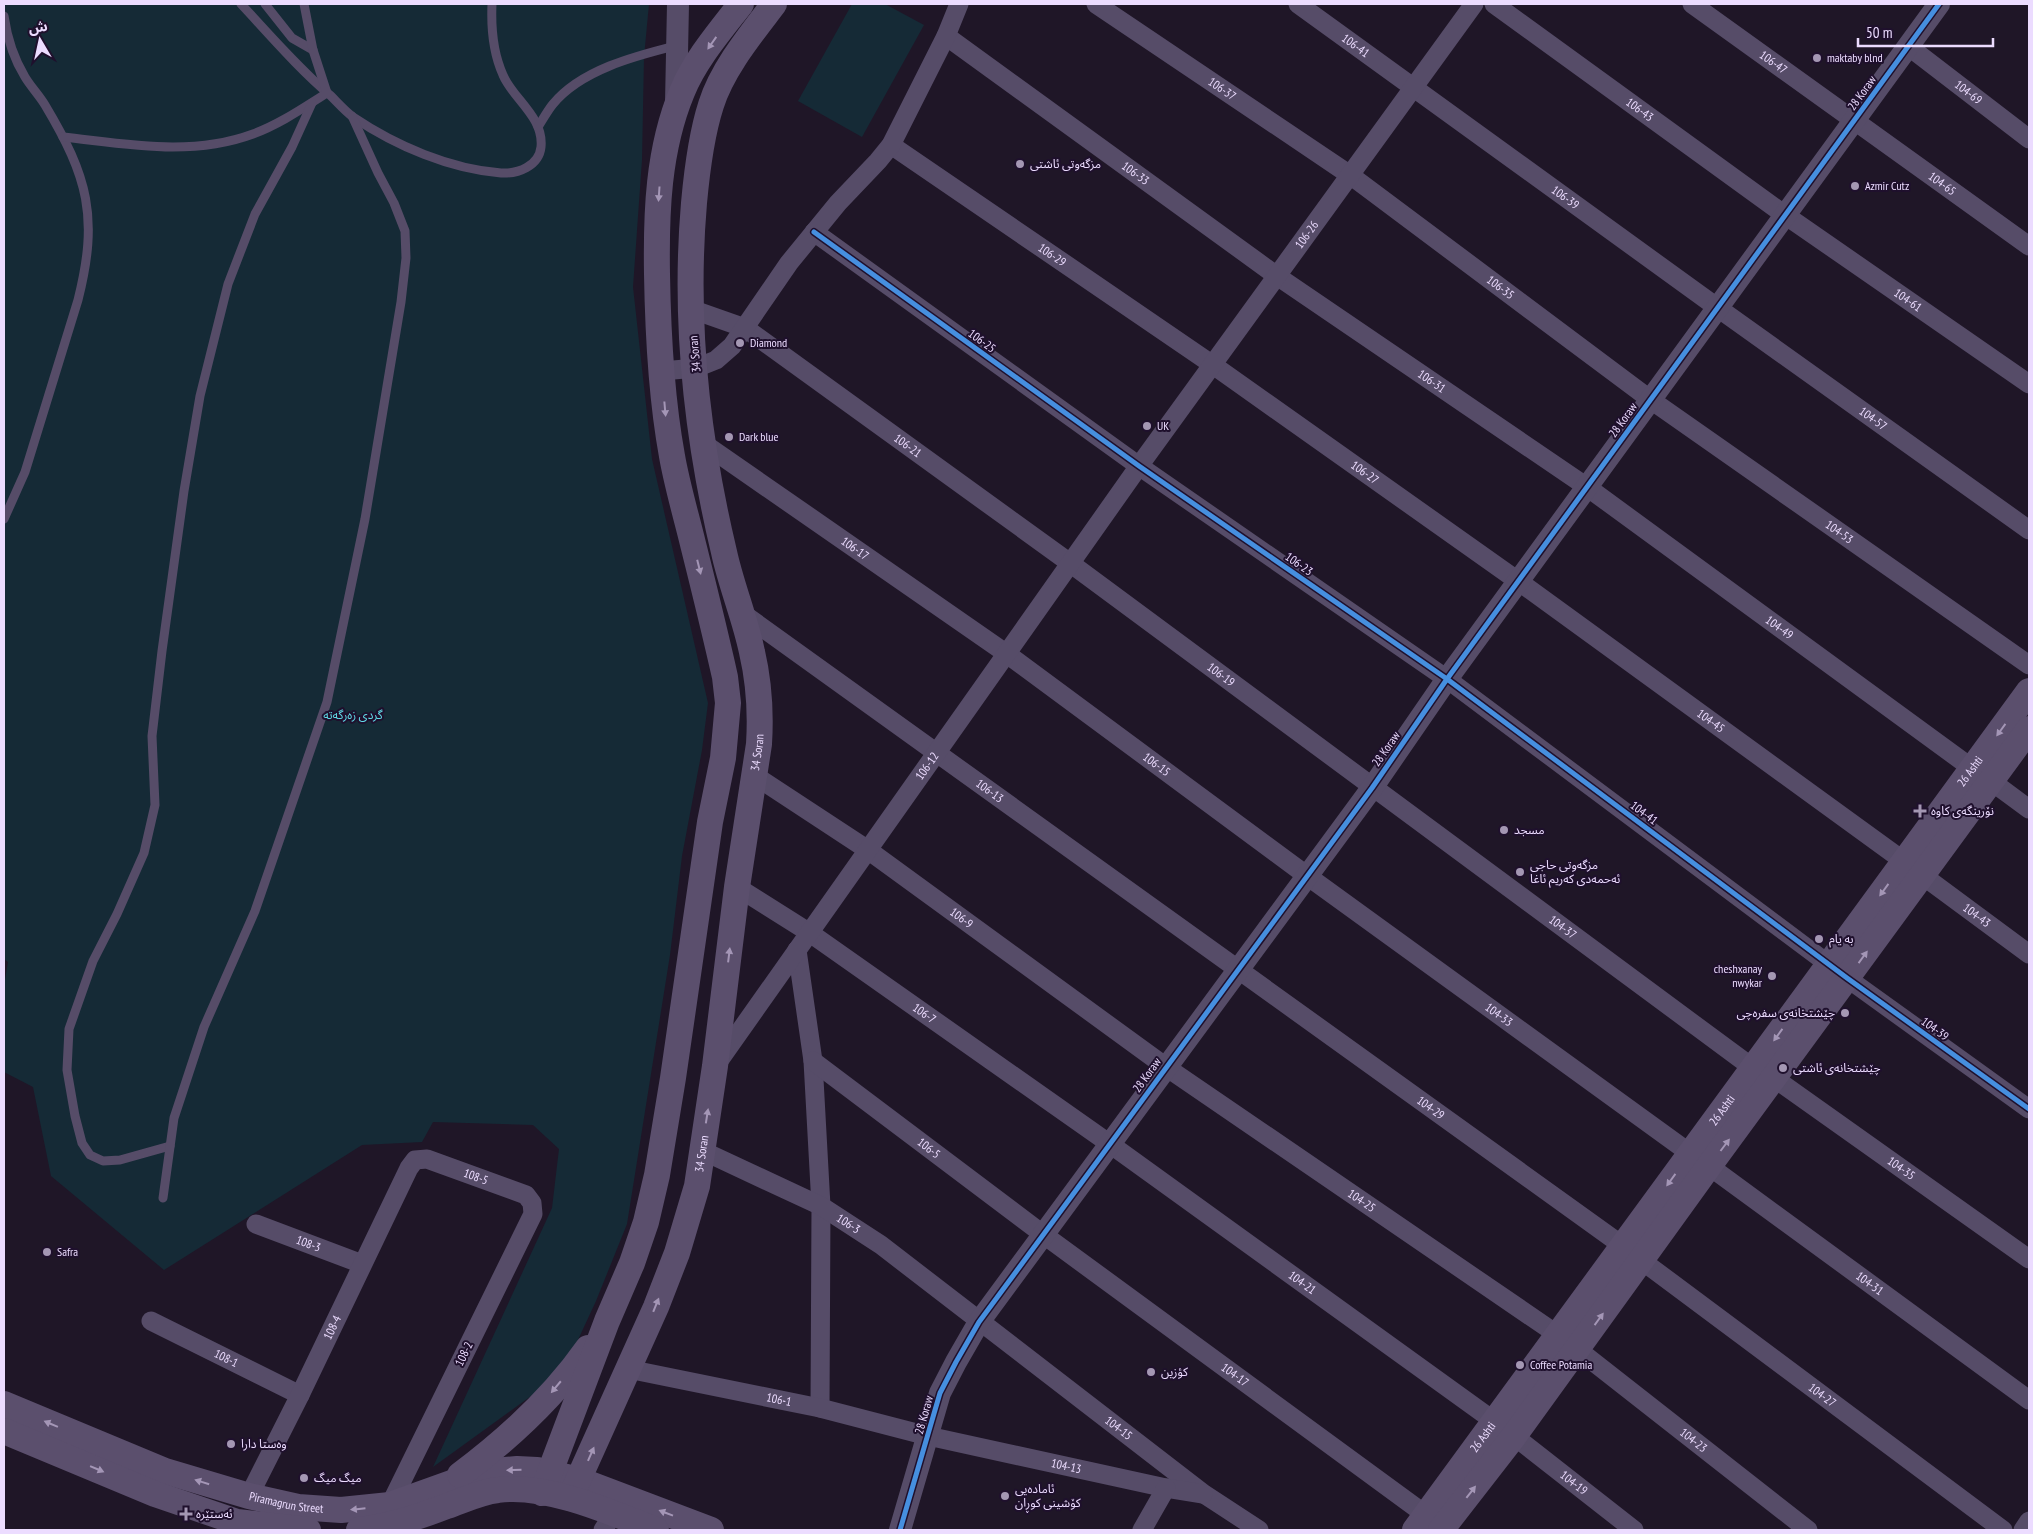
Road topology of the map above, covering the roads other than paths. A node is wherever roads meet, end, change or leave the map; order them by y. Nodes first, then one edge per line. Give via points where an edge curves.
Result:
1 (241, 4) edge
2 (265, 4) edge
3 (304, 4) edge
4 (492, 4) edge
5 (678, 4) edge
6 (741, 4) edge
7 (774, 4) edge
8 (959, 4) edge
9 (1096, 4) edge
10 (1298, 4) edge
11 (1474, 4) edge
12 (1494, 4) edge
13 (1692, 4) edge
14 (1935, 5) edge
15 (4, 16) edge
16 (946, 36) junction
17 (677, 45) junction
18 (1908, 46) junction
19 (313, 50) junction
20 (1414, 87) junction
21 (327, 93) junction
22 (312, 103) junction
23 (675, 111) junction
24 (352, 116) junction
25 (1854, 120) junction
26 (538, 127) junction
27 (63, 137) junction
28 (2029, 139) edge
29 (891, 145) junction
30 (1350, 175) junction
31 (1785, 215) junction
32 (814, 232) junction
33 (2029, 246) edge
34 (1277, 276) junction
35 (1718, 308) junction
36 (691, 309) junction
37 (744, 328) junction
38 (1213, 364) junction
39 (696, 368) junction
40 (662, 371) junction
41 (2029, 384) edge
42 (1651, 400) junction
43 (703, 443) junction
44 (1139, 466) junction
45 (1587, 487) junction
46 (4, 519) edge
47 (2029, 530) edge
48 (1070, 563) junction
49 (1518, 581) junction
50 (742, 613) junction
51 (1007, 654) junction
52 (2029, 665) edge
53 (1447, 679) junction
54 (2029, 691) edge
55 (2029, 729) edge
56 (937, 753) junction
57 (754, 775) junction
58 (1982, 775) junction
59 (1372, 788) junction
60 (2029, 809) edge
61 (868, 850) junction
62 (1914, 869) junction
63 (1306, 875) junction
64 (737, 887) junction
65 (810, 933) junction
66 (797, 950) junction
67 (2029, 954) edge
68 (1238, 968) junction
69 (1839, 971) junction
70 (813, 1062) junction
71 (715, 1066) junction
72 (1166, 1067) junction
73 (1764, 1073) junction
74 (2029, 1109) edge
75 (1110, 1144) junction
76 (170, 1146) junction
77 (702, 1150) junction
78 (415, 1160) joint
79 (1700, 1160) junction
80 (163, 1198) dead end
81 (532, 1203) joint
82 (821, 1206) junction
83 (256, 1224) dead end
84 (1044, 1235) junction
85 (1632, 1253) junction
86 (2029, 1259) edge
87 (362, 1264) junction
88 (151, 1321) dead end
89 (607, 1321) junction
90 (979, 1322) junction
91 (1567, 1342) junction
92 (628, 1369) junction
93 (300, 1395) junction
94 (2029, 1400) edge
95 (4, 1404) edge
96 (820, 1408) junction
97 (1504, 1429) junction
98 (4, 1431) edge
99 (928, 1436) junction
100 (452, 1482) junction
101 (546, 1483) junction
102 (1166, 1488) junction
103 (575, 1489) junction
104 (1204, 1494) junction
105 (249, 1496) junction
106 (429, 1520) edge
107 (2029, 1521) edge
108 (377, 1523) edge
109 (619, 1524) edge
110 (236, 1526) edge
111 (1435, 1526) edge
112 (308, 1530) edge
113 (656, 1530) edge
114 (711, 1530) edge
115 (900, 1530) edge
116 (1142, 1530) edge
117 (1259, 1530) edge
118 (1634, 1530) edge
119 (1808, 1530) edge
120 (2003, 1530) edge
121 (2023, 1530) edge

1 - 21 lane
2 - 19 lane via 292,38
3 - 19 lane
4 - 26 lane via 497,58 509,86
5 - 17 street
6 -> 23 main road via 697,65
7 - 36 main road, 34 Soran via 731,65 711,103 696,180 690,262
8 - 16 street
9 - 30 street, 106-37
10 - 20 street, 106-41
11 - 20 street, 106-26
12 - 31 street, 106-43
13 - 25 street, 106-47
14 - 18 street, 28 Koraw
15 - 27 lane via 14,55
16 - 29 street
16 - 34 street, 106-33
17 - 23 street
17 - 26 lane via 635,56 573,85 553,103
18 - 25 street, 28 Koraw
18 - 28 street, 104-69
19 - 21 lane
20 - 30 street, 106-26
20 - 35 street, 106-39
21 - 22 lane
21 - 24 lane
22 - 27 lane via 252,134 207,146 164,148
22 - 76 lane via 255,214 228,284 200,396 184,491 152,736 155,806 144,853 93,961 69,1029 68,1070 75,1116 82,1142 90,1155 103,1161 120,1160
23 -> 40 main road via 665,144 658,216
24 - 26 lane via 428,155 461,167 507,173 520,171 536,159 541,148
24 - 76 lane via 405,231 406,258 365,519 327,702 255,910 204,1027 174,1118
25 - 31 street, 28 Koraw
25 - 33 street, 104-65
27 - 46 lane via 82,178 88,205 85,272 24,472
29 - 32 street
29 - 38 street, 106-29
30 - 34 street, 106-26
30 - 42 street, 106-35
31 - 35 street, 28 Koraw
31 - 41 street, 104-61
32 - 37 street
32 - 44 street, 106-25
34 - 38 street, 106-26
34 - 45 street, 106-31
35 - 42 street, 28 Koraw
35 - 47 street, 104-57
36 - 37 street, 106-21
36 - 39 main road, 34 Soran
37 - 39 street via 724,354
37 - 48 street, 106-21
38 - 44 street, 106-26
38 - 49 street, 106-27
39 - 40 street
39 - 43 main road, 34 Soran
40 -> 89 main road via 672,458 725,677 727,721 656,1175 635,1255
42 - 45 street, 28 Koraw
42 - 52 street, 104-53
43 - 50 main road, 34 Soran via 724,553
43 - 51 street, 106-17
44 - 48 street, 106-12
44 - 53 street, 106-23
45 - 49 street, 28 Koraw
45 - 58 street, 104-49
48 - 51 street, 106-12
48 - 59 street, 106-19
49 - 53 street, 28 Koraw
49 - 62 street, 104-45
50 - 56 street, 106-13
50 - 57 main road, 34 Soran via 759,690 759,744
51 - 56 street, 106-12
51 - 63 street, 106-15
53 - 59 street, 28 Koraw
53 - 69 street, 104-41
54 -> 58 main road, 26 Ashti
55 - 58 main road, 26 Ashti
56 - 61 street, 106-12
56 - 68 street, 106-13
57 - 61 street, 106-9
57 - 64 main road, 34 Soran
58 - 60 street, 104-49
58 - 62 main road, 26 Ashti
59 - 63 street, 28 Koraw
59 - 73 street, 104-37
61 - 65 street, 106-12
61 - 72 street, 106-9
62 - 67 street, 104-43
62 - 69 main road, 26 Ashti
63 - 68 street, 28 Koraw
63 - 79 street, 104-33
64 - 65 street, 106-7
71 -> 64 main road, 34 Soran
65 - 66 street, 106-12
65 - 75 street, 106-7
66 - 70 street
66 - 71 street, 106-12
68 - 72 street, 28 Koraw
68 - 85 street, 104-29
69 - 73 main road, 26 Ashti
69 - 74 street, 104-39
70 - 82 street
70 - 84 street, 106-5
77 -> 71 main road, 34 Soran
72 - 75 street, 28 Koraw
72 - 91 street, 104-25
73 - 79 main road, 26 Ashti
73 - 86 street, 104-35
75 - 84 street, 28 Koraw
75 - 97 street, 104-21
76 - 80 lane
77 - 82 street, 106-3
92 -> 77 main road, 34 Soran via 676,1253 697,1186
78 - 81 street, 108-5 via 427,1159 526,1195
78 - 87 street, 108-4
79 - 85 main road, 26 Ashti
79 - 94 street, 104-31
81 - 108 street, 108-2 via 533,1214
82 - 90 street, 106-3 via 881,1245
82 - 96 street
83 - 87 street, 108-3
84 - 90 street, 28 Koraw
84 - 111 street, 104-17
85 - 91 main road, 26 Ashti
85 - 120 street, 104-27
87 - 93 street, 108-4
88 - 93 street, 108-1
89 -> 100 main road via 552,1392 521,1425
89 - 101 main road
90 - 99 street, 28 Koraw via 940,1393
90 - 104 street, 104-15
91 - 97 main road, 26 Ashti
91 - 119 street, 104-23
92 - 96 street, 106-1
103 -> 92 main road, 34 Soran
93 - 105 street, 108-4
105 -> 95 main road, Piramagrun Street via 165,1471
96 - 99 street, 106-1
97 - 111 main road, 26 Ashti
97 - 118 street, 104-19
98 -> 110 main road, Piramagrun Street
99 - 102 street, 104-13
99 - 115 street, 28 Koraw
101 -> 100 main road, Piramagrun Street via 517,1469 492,1471
100 - 108 main road, Piramagrun Street
101 - 103 main road, Piramagrun Street
101 - 106 main road, Piramagrun Street via 470,1497
102 - 104 street, 104-13
102 - 116 street
103 - 109 main road
114 -> 103 main road
104 - 117 street, 104-15
108 -> 105 main road, Piramagrun Street via 341,1510 315,1509
106 - 108 main road, Piramagrun Street
107 - 121 street
109 - 113 main road
110 - 112 main road, Piramagrun Street

